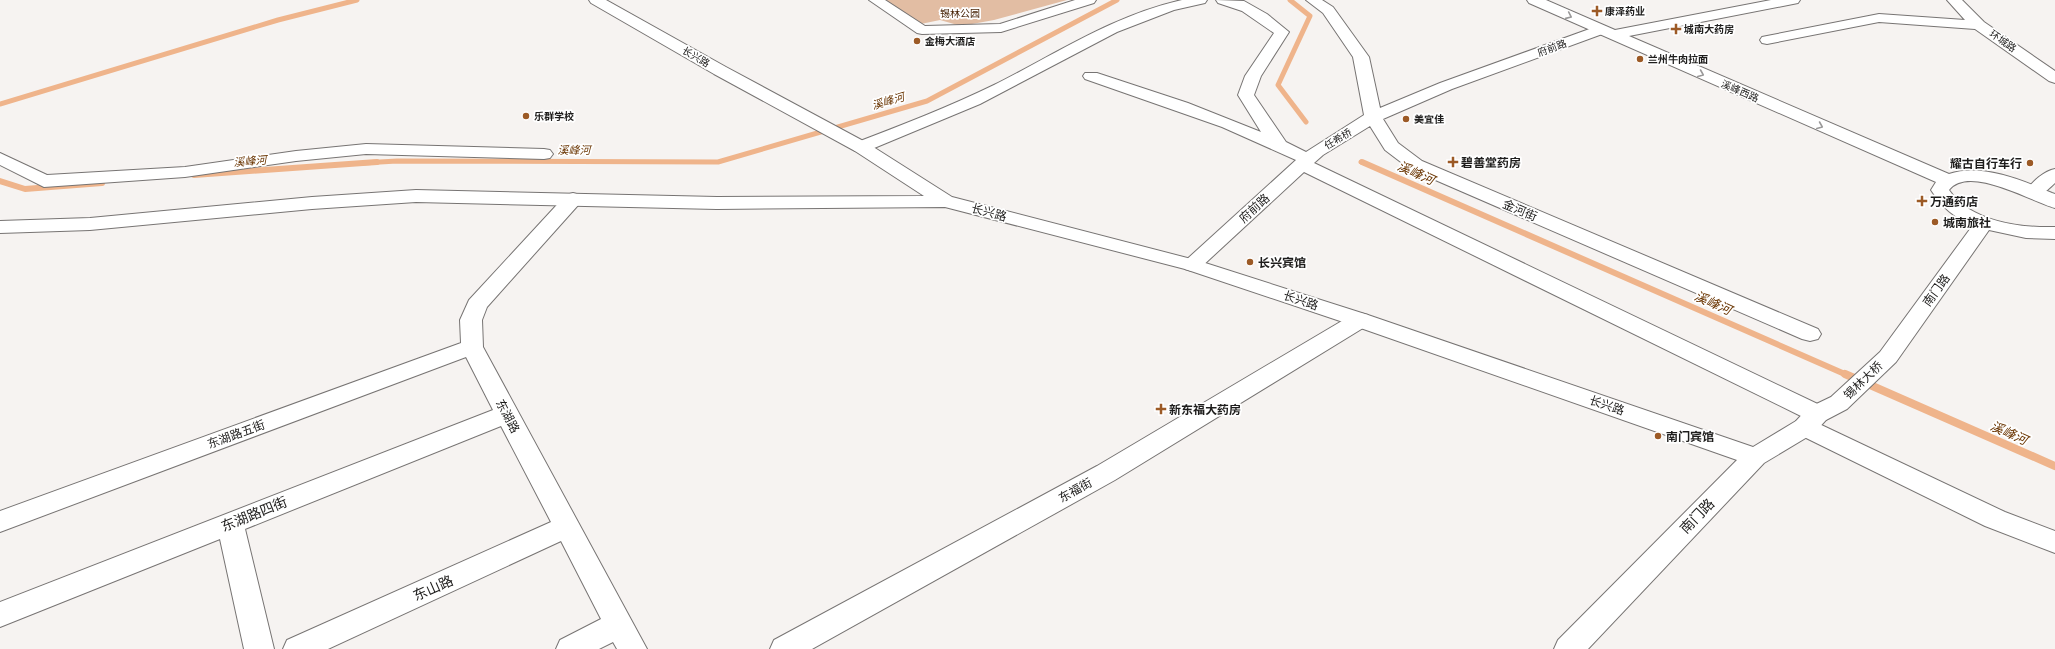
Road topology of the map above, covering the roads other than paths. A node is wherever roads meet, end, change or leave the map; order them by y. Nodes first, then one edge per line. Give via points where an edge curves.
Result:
1 (596, 0) edge
2 (876, 0) edge
3 (1089, 0) edge
4 (1200, 0) edge
5 (1223, 0) edge
6 (1313, 0) edge
7 (1534, 0) edge
8 (1755, 0) edge
9 (1793, 0) edge
10 (1954, 0) edge
11 (1979, 25) junction
12 (1606, 33) junction
13 (1767, 40) dead end
14 (1091, 76) dead end
15 (2055, 78) edge
16 (1366, 122) junction
17 (856, 145) junction
18 (1281, 148) junction
19 (544, 154) dead end
20 (0, 158) edge
21 (1306, 161) junction
22 (2055, 174) edge
23 (1947, 180) junction
24 (2035, 191) junction
25 (573, 199) junction
26 (946, 201) junction
27 (2055, 202) edge
28 (1985, 222) junction
29 (0, 227) edge
30 (2055, 233) edge
31 (1192, 265) junction
32 (1360, 320) junction
33 (1810, 334) dead end
34 (472, 347) junction
35 (1888, 357) joint
36 (507, 414) junction
37 (1820, 415) junction
38 (1755, 457) junction
39 (0, 522) edge
40 (230, 524) junction
41 (567, 527) junction
42 (2055, 542) edge
43 (0, 615) edge
44 (625, 637) edge
45 (259, 649) edge
46 (298, 649) edge
47 (571, 649) edge
48 (785, 649) edge
49 (1569, 649) edge

1 - 17 street, 长兴路
2 - 3 street via 922,30 1001,28
4 - 17 street via 1182,3 1107,31 974,100
5 - 18 street via 1233,1 1257,13 1282,32 1254,76 1246,95
6 - 16 street, 金河街 via 1328,10 1361,57
7 -> 12 street, 溪峰西路
8 - 12 street, 府前路
9 - 12 street, 府前路
10 - 11 street, 环城路
11 - 13 street via 1879,18
11 - 15 street, 环城路
12 - 16 street, 府前路 via 1446,86
12 -> 23 street, 溪峰西路
14 - 18 street via 1228,123
16 - 21 street, 任希桥
16 - 33 street, 金河街 via 1416,165
17 - 26 street, 长兴路
18 - 21 street
19 - 20 street via 366,149 185,172 44,181
21 - 31 street, 府前路
21 - 37 street
22 - 24 street
23 - 24 street via 1979,177 2008,182
23 - 28 street via 1940,190 1949,202 1970,216
24 - 27 street
25 - 26 street via 717,202
25 - 29 street via 416,196 90,224
25 - 34 street, 东湖路 via 477,305 471,320
26 - 31 street, 长兴路
28 - 30 street via 2017,231
28 - 35 street, 南门路
31 - 32 street, 长兴路
32 - 38 street, 长兴路
32 - 48 street, 东福街 via 1106,473
34 - 36 street, 东湖路
34 - 39 street, 东湖路五街
35 - 37 street, 锡林大桥
36 - 40 street, 东湖路四街
36 - 41 street, 东湖路
37 - 38 street, 南门路
37 - 42 street via 1995,519
38 - 49 street, 南门路
40 - 43 street, 东湖路四街
40 - 45 street
41 - 44 street, 东湖路
41 - 46 street, 东山路
44 - 47 street

